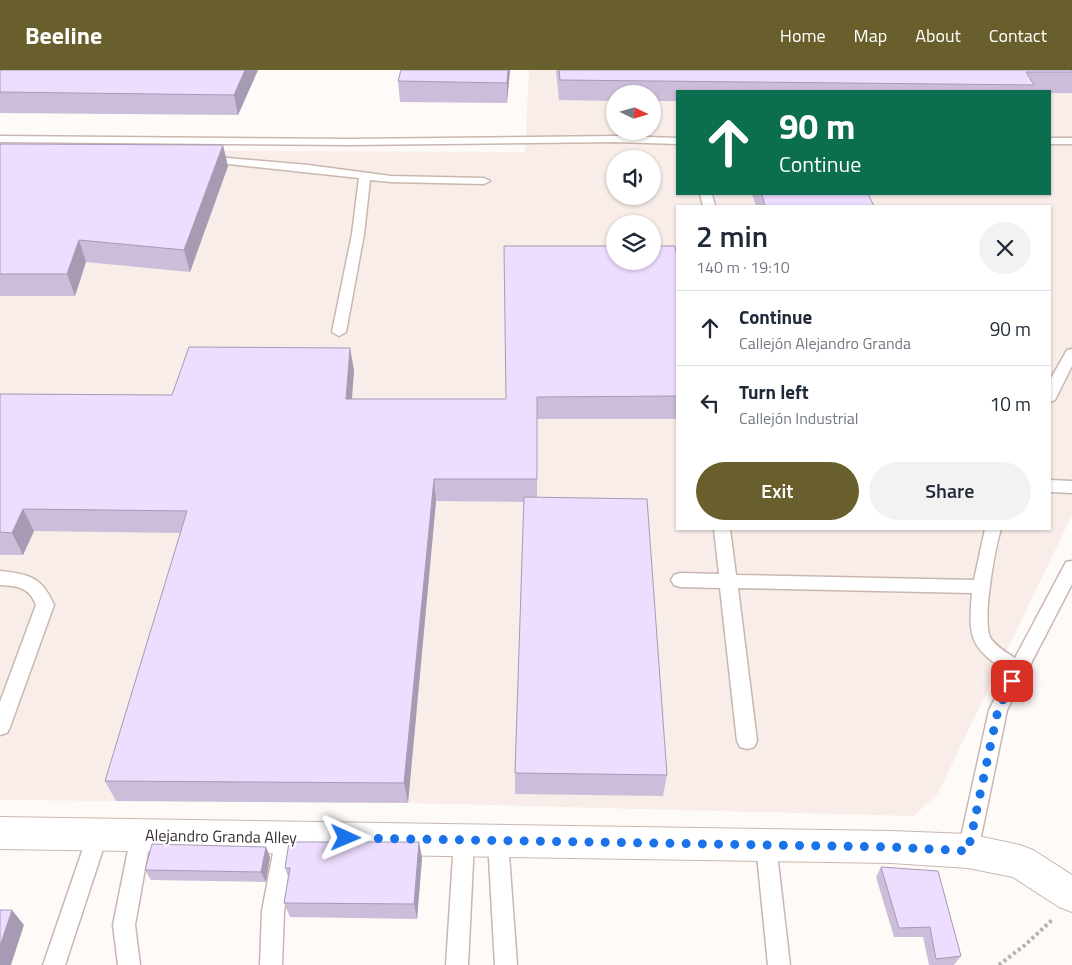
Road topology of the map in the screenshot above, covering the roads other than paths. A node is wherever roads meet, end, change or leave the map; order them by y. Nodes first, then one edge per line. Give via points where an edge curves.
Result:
1 (0, 139) edge
2 (676, 141) edge
3 (1051, 141) edge
4 (1072, 141) edge
5 (190, 158) edge
6 (365, 176) junction
7 (484, 181) dead end
8 (339, 332) dead end
9 (1072, 353) edge
10 (1051, 394) edge
11 (1051, 486) edge
12 (1072, 487) edge
13 (722, 530) edge
14 (993, 530) edge
15 (1072, 567) edge
16 (0, 578) edge
17 (680, 580) dead end
18 (728, 581) junction
19 (982, 587) junction
20 (1018, 670) junction
21 (0, 727) edge
22 (748, 741) dead end
23 (0, 833) edge
24 (98, 834) junction
25 (141, 835) junction
26 (286, 837) junction
27 (464, 840) junction
28 (498, 841) junction
29 (766, 846) junction
30 (968, 851) junction
31 (1065, 904) edge
32 (54, 965) edge
33 (129, 965) edge
34 (271, 965) edge
35 (458, 965) edge
36 (506, 965) edge
37 (779, 965) edge

1 - 2 lane
3 - 4 lane
5 - 6 lane via 230,159
6 - 7 lane
6 - 8 lane via 358,234
9 - 10 lane
11 - 12 lane
13 - 18 lane
14 - 19 lane
15 - 20 lane
16 - 21 lane via 24,580 40,591 45,605
17 - 18 lane
18 - 19 lane
18 - 22 lane
19 - 20 lane via 978,630 981,639
20 - 30 lane via 998,710
23 - 24 street, Alejandro Granda Alley
24 - 25 street, Alejandro Granda Alley
24 - 32 lane
25 - 26 street, Alejandro Granda Alley
25 - 33 lane via 124,925
26 - 27 street, Alejandro Granda Alley
26 - 34 lane via 273,911
27 - 28 street, Alejandro Granda Alley
27 - 35 lane
28 - 29 street, Alejandro Granda Alley
28 - 36 lane
29 - 30 street, Alejandro Granda Alley
29 - 37 lane
30 - 31 street, Alejandro Granda Alley via 1020,862

